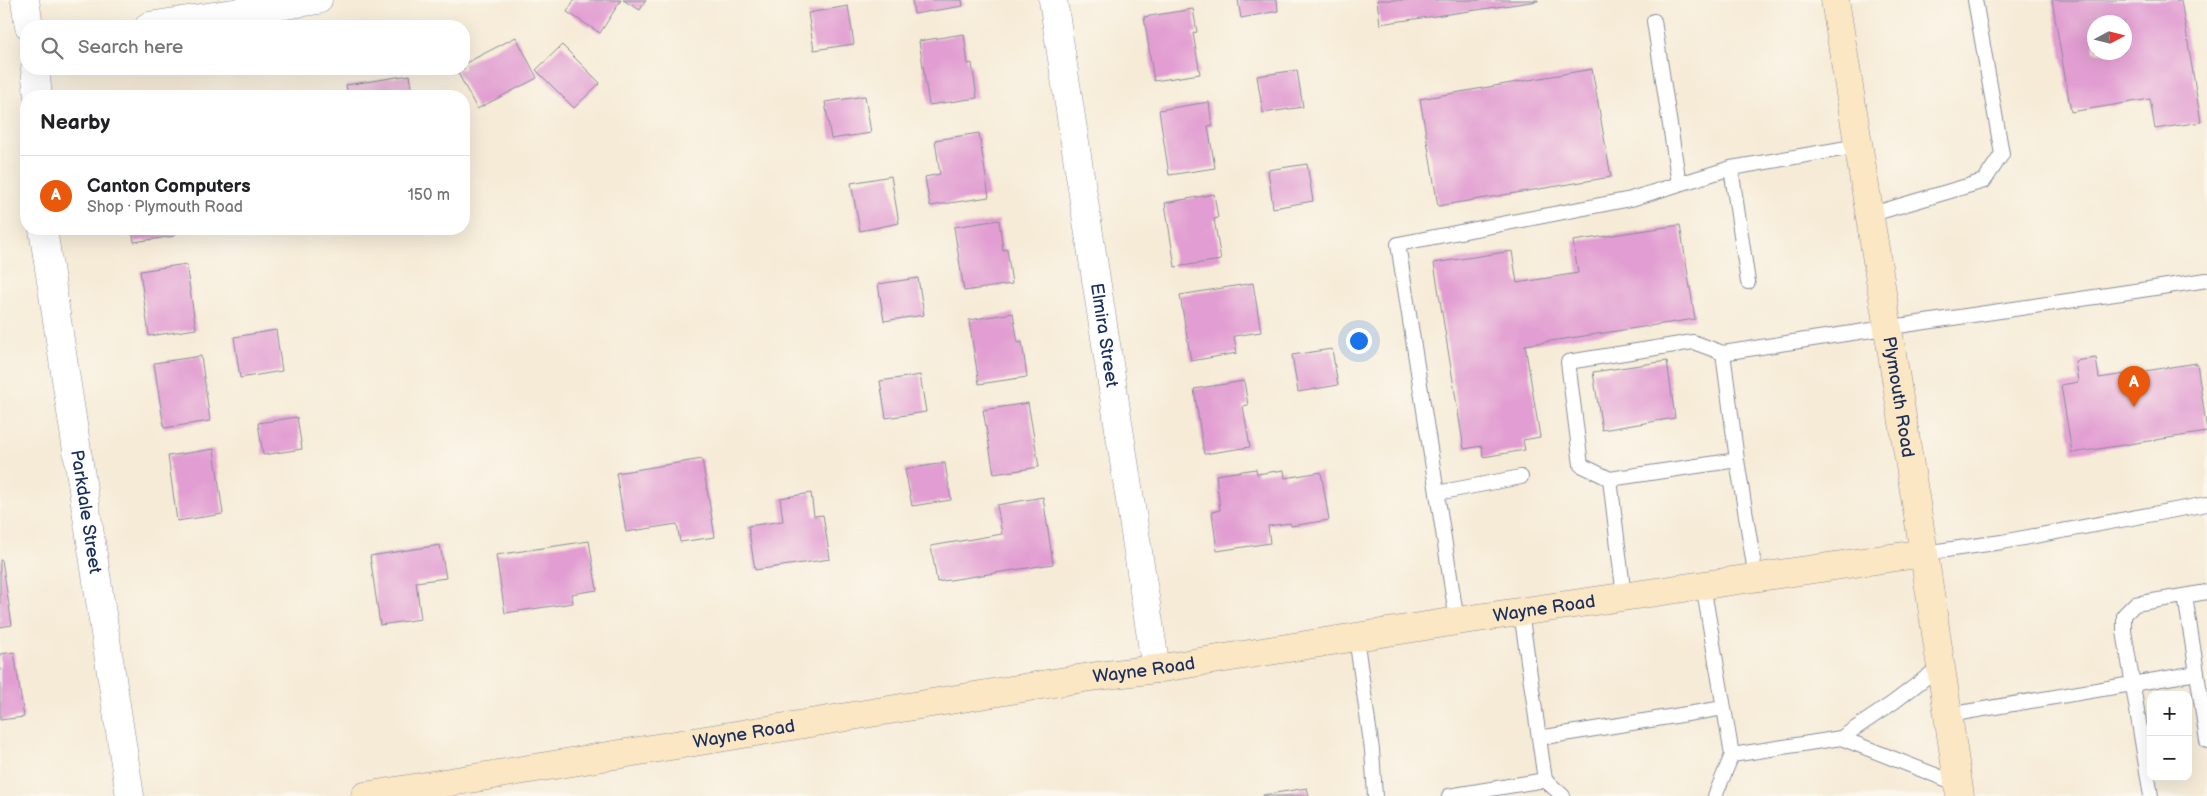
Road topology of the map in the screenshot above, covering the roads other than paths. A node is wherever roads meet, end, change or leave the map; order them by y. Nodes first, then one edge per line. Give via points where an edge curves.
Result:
1 (25, 0) edge
2 (318, 0) edge
3 (1053, 0) edge
4 (1835, 0) edge
5 (1975, 0) edge
6 (28, 20) edge
7 (187, 20) edge
8 (1654, 20) dead end
9 (36, 75) edge
10 (37, 90) edge
11 (1859, 146) junction
12 (1730, 168) junction
13 (1679, 184) junction
14 (1869, 215) junction
15 (44, 235) edge
16 (2207, 280) edge
17 (1748, 282) dead end
18 (1887, 326) junction
19 (1724, 353) junction
20 (1737, 460) junction
21 (1522, 477) dead end
22 (1610, 479) junction
23 (1437, 493) junction
24 (2207, 504) edge
25 (1924, 553) junction
26 (1756, 578) junction
27 (1703, 586) junction
28 (2207, 592) edge
29 (2185, 596) junction
30 (1624, 597) junction
31 (1521, 612) junction
32 (1457, 621) junction
33 (1356, 637) junction
34 (1941, 666) junction
35 (1156, 669) junction
36 (2197, 673) junction
37 (2133, 684) junction
38 (1724, 708) junction
39 (1948, 715) junction
40 (1539, 738) junction
41 (1841, 738) junction
42 (2207, 741) edge
43 (1732, 755) junction
44 (1545, 780) junction
45 (1959, 790) edge
46 (130, 796) edge
47 (365, 796) edge
48 (1375, 796) edge
49 (1449, 796) edge
50 (1563, 796) edge
51 (1715, 796) edge
52 (2151, 796) edge

1 - 6 street
2 - 7 street
3 - 35 street, Elmira Street
4 - 11 main road, Plymouth Road
5 - 14 lane via 2002,154 1984,182
8 - 13 lane
9 - 10 street
11 - 12 lane
11 - 14 main road, Plymouth Road
12 - 13 lane
12 - 17 lane
13 - 23 lane via 1631,199 1398,244
14 - 18 main road, Plymouth Road
15 - 46 street, Parkdale Street
16 - 18 lane via 1968,317
18 - 19 lane
18 - 25 main road, Plymouth Road
19 - 20 lane
19 - 22 lane via 1693,342 1568,362 1581,465
20 - 22 lane
20 - 26 lane
21 - 23 lane
22 - 30 lane
23 - 32 lane
24 - 25 lane
25 - 26 main road, Wayne Road
25 - 34 main road, Plymouth Road
26 - 27 main road, Wayne Road
27 - 30 main road, Wayne Road
27 - 38 lane
28 - 29 lane
29 - 36 lane
29 - 37 lane via 2135,604 2124,614
30 - 31 main road, Wayne Road
31 - 32 main road, Wayne Road
31 - 40 lane
32 - 33 main road, Wayne Road
33 - 35 main road, Wayne Road
33 - 48 lane
34 - 39 main road, Plymouth Road
34 - 41 lane
35 - 47 main road, Wayne Road via 1090,677
36 - 37 lane
36 - 42 lane
37 - 39 lane
37 - 52 lane
38 - 40 lane
38 - 43 lane
39 - 45 main road, Plymouth Road
40 - 44 lane
41 - 43 lane
41 - 45 lane
43 - 51 lane
44 - 49 lane
44 - 50 lane

